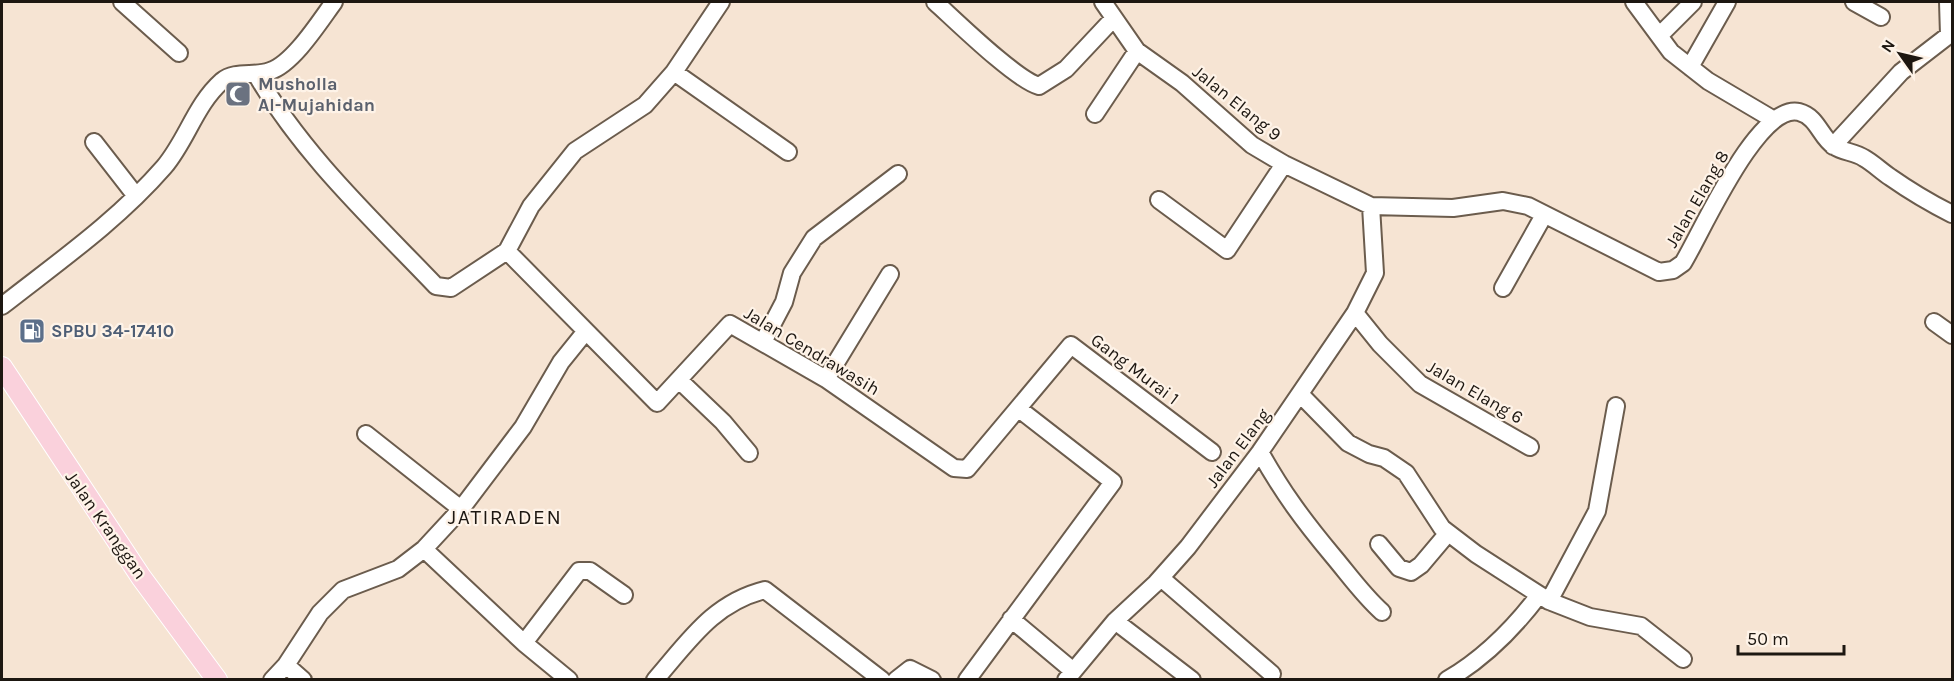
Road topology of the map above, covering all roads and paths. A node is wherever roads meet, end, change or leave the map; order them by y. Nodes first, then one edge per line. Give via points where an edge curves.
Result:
1 (122, 2) edge
2 (334, 2) edge
3 (722, 2) edge
4 (935, 2) edge
5 (1103, 2) edge
6 (1634, 2) edge
7 (1694, 2) edge
8 (1727, 2) edge
9 (1854, 2) edge
10 (1948, 2) edge
11 (1881, 17) dead end
12 (1113, 19) junction
13 (1659, 35) junction
14 (1951, 35) edge
15 (1137, 51) junction
16 (179, 53) dead end
17 (1690, 67) junction
18 (674, 72) junction
19 (256, 74) junction
20 (1095, 114) dead end
21 (1773, 120) junction
22 (94, 142) dead end
23 (1833, 146) junction
24 (788, 152) dead end
25 (1284, 164) junction
26 (898, 174) dead end
27 (136, 196) junction
28 (1159, 200) dead end
29 (1371, 206) junction
30 (1953, 214) edge
31 (1544, 215) junction
32 (507, 251) junction
33 (890, 274) dead end
34 (1503, 288) dead end
35 (2, 306) edge
36 (1355, 313) junction
37 (1934, 322) dead end
38 (586, 331) junction
39 (1953, 335) edge
40 (763, 342) junction
41 (2, 367) edge
42 (826, 379) junction
43 (679, 380) junction
44 (1301, 395) junction
45 (1616, 406) dead end
46 (1019, 409) junction
47 (366, 434) dead end
48 (1530, 447) dead end
49 (1212, 452) dead end
50 (1260, 452) junction
51 (749, 453) dead end
52 (461, 509) junction
53 (1448, 533) junction
54 (1379, 544) dead end
55 (424, 549) junction
56 (1161, 578) junction
57 (624, 595) dead end
58 (1544, 598) junction
59 (1382, 612) dead end
60 (1011, 619) junction
61 (1115, 621) junction
62 (524, 643) junction
63 (1683, 659) dead end
64 (286, 665) junction
65 (1272, 674) dead end
66 (1069, 675) edge
67 (217, 680) edge
68 (272, 680) edge
69 (303, 680) edge
70 (569, 680) edge
71 (655, 680) edge
72 (882, 680) edge
73 (896, 680) edge
74 (932, 680) edge
75 (967, 680) edge
76 (1192, 680) edge
77 (1447, 680) edge

1 - 16 street
2 - 19 street via 306,42 272,71
3 - 18 street
4 - 12 street via 1028,81 1039,86 1066,69
5 - 12 street, Jalan Elang 9
6 - 13 street
7 - 13 street
8 - 17 street
9 - 11 street
10 - 14 street
12 - 15 street, Jalan Elang 9
13 - 17 street via 1671,52
14 - 23 street via 1901,72
15 - 20 street
15 - 25 street, Jalan Elang 9 via 1182,83 1252,145
17 - 21 street
18 - 24 street
18 - 32 street via 645,105 575,151 531,206
19 - 27 street via 232,75 214,89 197,110 171,159
19 - 32 street via 271,100 337,182 436,286 452,288
21 - 23 street via 1799,112 1812,118
21 - 31 street, Jalan Elang 8 via 1725,183 1679,268 1659,272
22 - 27 street
23 - 30 street via 1864,157 1912,192
25 - 28 street via 1227,250
25 - 29 street, Jalan Elang 9
26 - 40 street via 814,238 792,273 784,302
27 - 35 street via 110,222
29 - 31 street, Jalan Elang 8 via 1453,208 1514,202
29 - 36 street, Jalan Elang via 1375,273
31 - 34 street
32 - 38 street, Jalan Cendrawasih
33 - 42 street
36 - 44 street, Jalan Elang
36 - 48 street, Jalan Elang 6 via 1420,384
37 - 39 street
38 - 43 street, Jalan Cendrawasih via 653,401 661,401
38 - 52 street via 561,362 523,427
40 - 42 street, Jalan Cendrawasih
40 - 43 street, Jalan Cendrawasih via 730,324
41 - 67 main road, Jalan Kranggan via 141,577
42 - 46 street, Jalan Cendrawasih via 954,468 968,469
43 - 51 street
44 - 50 street, Jalan Elang
44 - 53 street via 1348,443 1384,458 1406,473
45 - 58 street via 1597,511
46 - 49 street, Gang Murai 1 via 1071,345
46 - 60 street via 1113,482
47 - 52 street
50 - 56 street, Jalan Elang
50 - 59 street via 1285,497 1309,529
52 - 55 street
53 - 54 street via 1411,572 1399,568
53 - 58 street
55 - 62 street
55 - 64 street via 398,569 343,590 320,613
56 - 61 street, Jalan Elang
56 - 65 street
57 - 62 street via 590,571 579,571
58 - 63 street via 1590,617 1641,626
58 - 77 street via 1490,649
60 - 66 street
60 - 75 street
61 - 66 street, Jalan Elang
61 - 76 street
62 - 70 street
64 - 68 street
64 - 69 street
71 - 72 street via 709,619 742,596 765,590
73 - 74 street via 910,669

